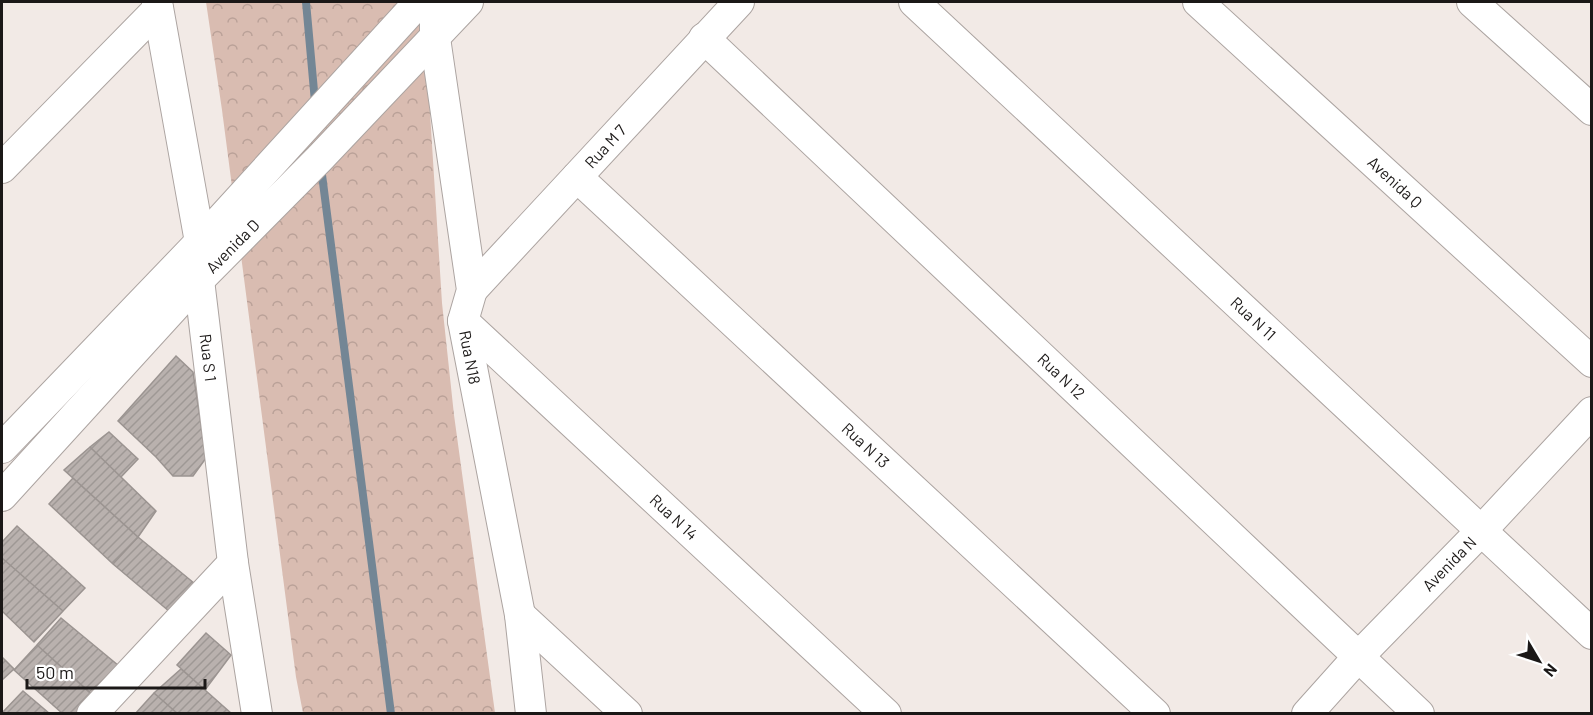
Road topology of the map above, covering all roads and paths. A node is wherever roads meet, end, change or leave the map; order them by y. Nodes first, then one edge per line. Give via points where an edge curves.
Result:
1 (419, 2) edge
2 (435, 2) edge
3 (468, 2) edge
4 (739, 2) edge
5 (914, 2) edge
6 (1198, 2) edge
7 (1472, 2) edge
8 (157, 5) edge
9 (435, 38) junction
10 (704, 38) junction
11 (1592, 110) edge
12 (2, 168) edge
13 (577, 177) junction
14 (200, 242) junction
15 (199, 280) junction
16 (472, 290) junction
17 (463, 321) junction
18 (1592, 362) edge
19 (1592, 412) edge
20 (8, 429) edge
21 (41, 453) junction
22 (2, 495) edge
23 (1481, 531) junction
24 (233, 563) junction
25 (520, 615) junction
26 (1592, 634) edge
27 (1358, 657) junction
28 (92, 714) edge
29 (257, 714) edge
30 (531, 714) edge
31 (627, 714) edge
32 (886, 714) edge
33 (1155, 714) edge
34 (1307, 714) edge
35 (1419, 714) edge

1 - 14 street, Avenida D
2 - 9 street, Rua N18
3 - 9 street, Avenida D
4 - 10 street, Rua M 7
5 - 23 street, Rua N 11
6 - 18 street, Avenida Q
7 - 11 street
8 - 12 street
8 - 14 street, Rua S 1
9 - 15 street, Avenida D
9 - 16 street, Rua N18
10 - 13 street, Rua M 7
10 - 27 street, Rua N 12
13 - 16 street, Rua M 7
13 - 33 street, Rua N 13
14 - 15 street, Rua S 1
14 - 20 street, Avenida D
15 - 21 street, Avenida D
15 - 24 street, Rua S 1
16 - 17 street, Rua N18
17 - 25 street, Rua N18
17 - 32 street, Rua N 14
19 - 23 street, Avenida N
20 - 21 street
21 - 22 street, Avenida D
23 - 26 street, Rua N 11
23 - 27 street, Avenida N
24 - 28 street
24 - 29 street, Rua S 1
25 - 30 street, Rua N18
25 - 31 street
27 - 34 street, Avenida N
27 - 35 street, Rua N 12

